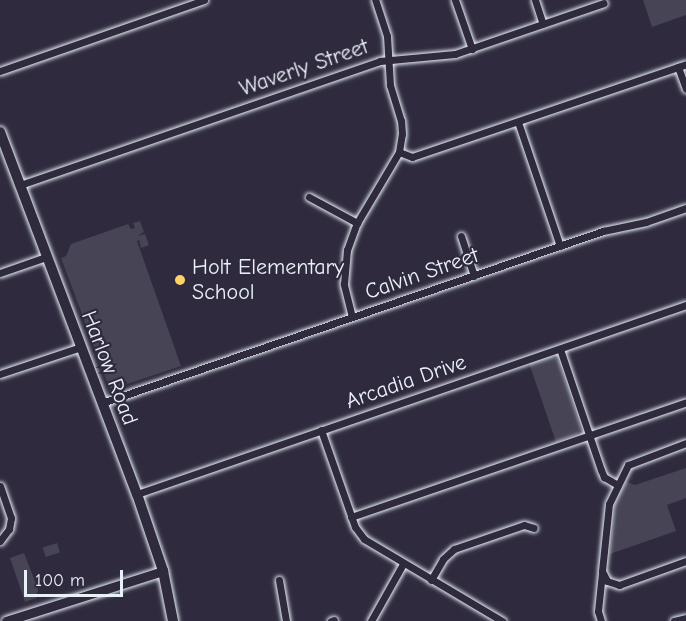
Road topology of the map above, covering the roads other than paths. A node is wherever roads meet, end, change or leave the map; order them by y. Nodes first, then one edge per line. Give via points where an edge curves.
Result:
1 (204, 0) edge
2 (375, 0) edge
3 (455, 0) edge
4 (535, 0) edge
5 (604, 3) dead end
6 (543, 24) junction
7 (472, 49) junction
8 (388, 59) junction
9 (682, 66) edge
10 (0, 71) edge
11 (686, 89) edge
12 (518, 122) junction
13 (0, 132) edge
14 (399, 152) junction
15 (20, 185) junction
16 (309, 197) dead end
17 (686, 208) edge
18 (357, 224) junction
19 (461, 236) dead end
20 (560, 246) junction
21 (46, 257) junction
22 (0, 273) edge
23 (474, 276) junction
24 (686, 305) edge
25 (352, 317) junction
26 (81, 348) junction
27 (560, 349) junction
28 (0, 374) edge
29 (686, 402) edge
30 (102, 403) junction
31 (321, 430) junction
32 (589, 435) junction
33 (686, 443) edge
34 (618, 485) junction
35 (0, 486) edge
36 (137, 494) junction
37 (351, 517) junction
38 (534, 528) dead end
39 (0, 541) edge
40 (686, 561) edge
41 (403, 564) junction
42 (163, 572) junction
43 (602, 572) junction
44 (431, 579) junction
45 (279, 580) dead end
46 (686, 618) edge
47 (6, 621) edge
48 (173, 621) edge
49 (286, 621) edge
50 (371, 621) edge
51 (502, 621) edge
52 (601, 621) edge
53 (674, 621) edge

1 - 10 street
2 - 8 street via 386,31
3 - 7 street
4 - 6 street
5 - 6 street, Waverly Street
6 - 7 street, Waverly Street
7 - 8 street, Waverly Street via 445,56
8 - 14 street via 390,85 402,124
8 - 15 street, Waverly Street
9 - 11 street
9 - 12 street
12 - 14 street via 413,157
12 - 20 street
13 - 15 main road, Harlow Road
14 - 18 street
15 - 21 main road, Harlow Road
16 - 18 street
17 - 20 street, Calvin Street
18 - 25 street via 344,272 345,295
19 - 23 street
20 - 23 street, Calvin Street
21 - 22 street
21 - 26 main road, Harlow Road
23 - 25 street, Calvin Street
24 - 27 street, Arcadia Drive
25 - 30 street, Calvin Street
26 - 28 street
26 - 30 main road, Harlow Road
27 - 31 street, Arcadia Drive
27 - 32 street
29 - 32 street
30 - 36 main road, Harlow Road
31 - 36 street, Arcadia Drive
31 - 37 street
32 - 34 street via 603,474
32 - 37 street
33 - 34 street via 628,465
34 - 43 street via 609,504
35 - 39 street via 11,518
36 - 42 main road, Harlow Road
37 - 41 street via 364,539
38 - 44 street via 524,525 459,547 443,559
40 - 43 street via 619,585 607,581
41 - 44 street
41 - 50 street
42 - 47 street
42 - 48 main road, Harlow Road
43 - 52 street via 598,611
44 - 51 street
45 - 49 street
46 - 53 street

